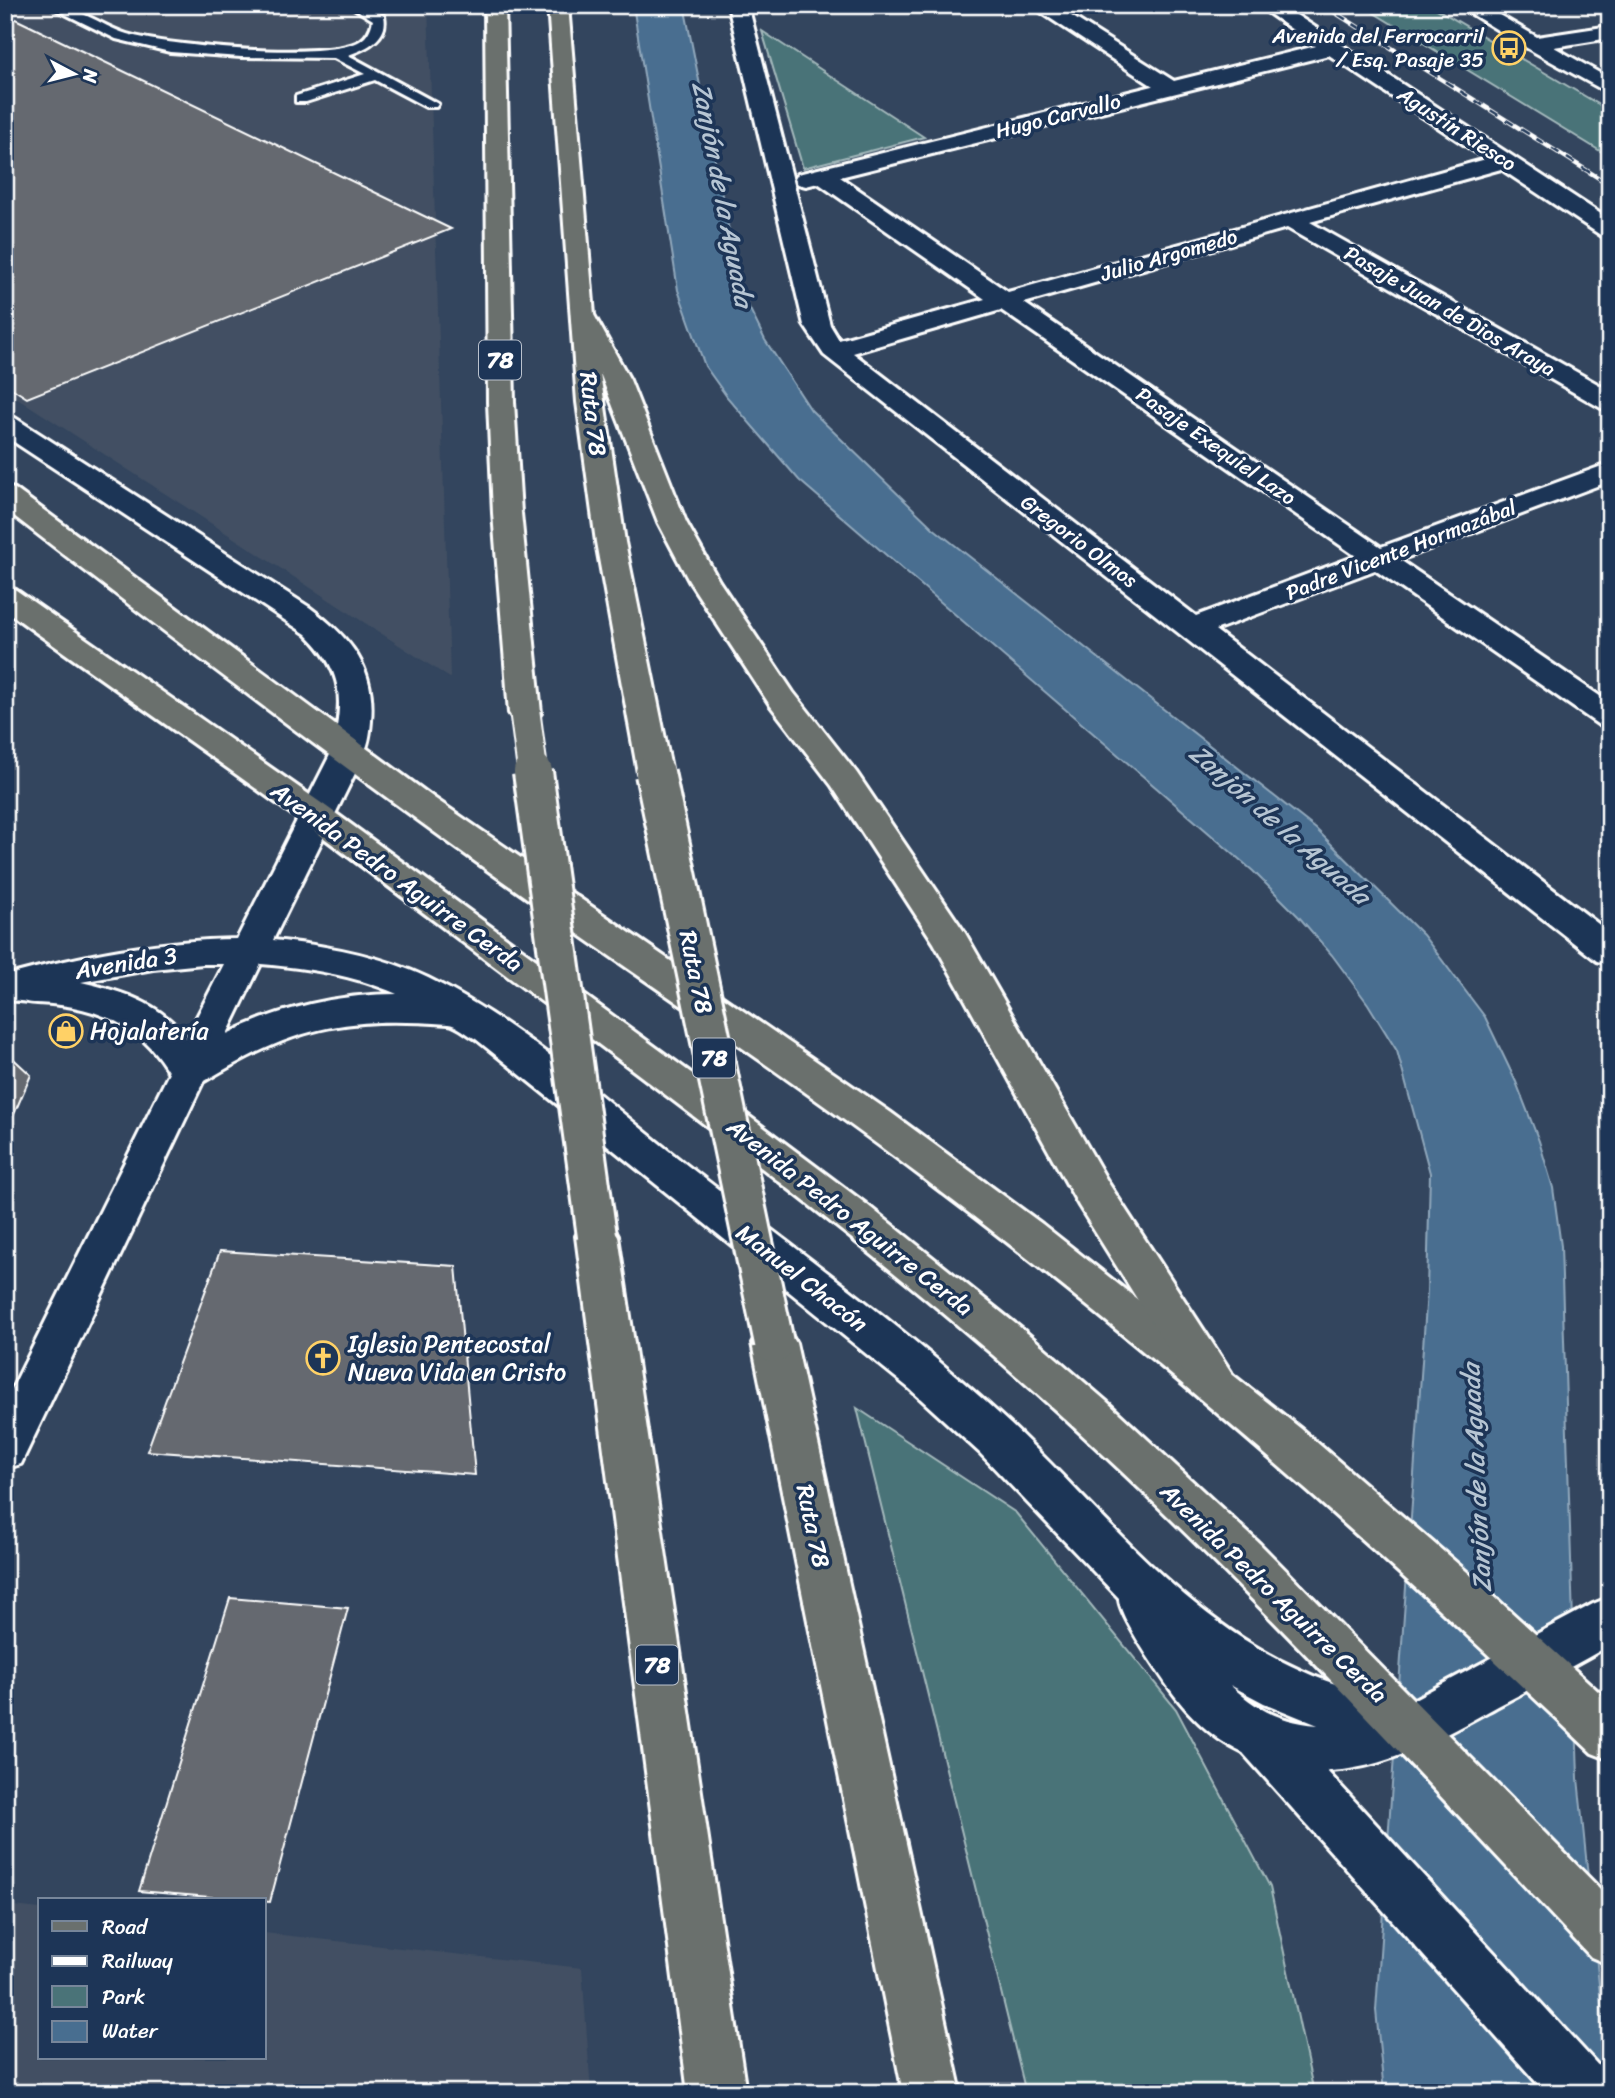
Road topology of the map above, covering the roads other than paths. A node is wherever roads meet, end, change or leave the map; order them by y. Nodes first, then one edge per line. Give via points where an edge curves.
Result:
1 (52, 5) edge
2 (355, 5) edge
3 (495, 5) edge
4 (558, 5) edge
5 (738, 5) edge
6 (1040, 5) edge
7 (1267, 5) edge
8 (1467, 5) edge
9 (1610, 32) edge
10 (1534, 44) junction
11 (1334, 48) junction
12 (337, 54) junction
13 (377, 75) junction
14 (1170, 88) junction
15 (1610, 88) edge
16 (301, 99) dead end
17 (431, 104) dead end
18 (1506, 161) junction
19 (821, 175) junction
20 (783, 185) junction
21 (1290, 220) junction
22 (1610, 231) edge
23 (1005, 302) junction
24 (581, 314) junction
25 (833, 351) junction
26 (1610, 402) edge
27 (5, 424) edge
28 (1610, 471) edge
29 (5, 495) edge
30 (1378, 558) junction
31 (5, 596) edge
32 (1192, 628) junction
33 (1610, 718) edge
34 (349, 751) junction
35 (317, 817) junction
36 (249, 952) junction
37 (1610, 952) edge
38 (5, 990) edge
39 (463, 1015) junction
40 (188, 1073) junction
41 (1215, 1385) junction
42 (5, 1450) edge
43 (1121, 1567) junction
44 (1610, 1619) edge
45 (1533, 1662) junction
46 (1317, 1727) junction
47 (1410, 1727) junction
48 (1610, 1735) edge
49 (1262, 1737) junction
50 (1610, 1938) edge
51 (717, 2093) edge
52 (932, 2093) edge
53 (1585, 2093) edge

1 - 12 lane via 121,36 170,48
2 - 12 lane via 380,19 376,34 367,43
3 - 51 main road, 78, bridge via 501,402 525,713
4 - 24 main road, Ruta 78 / 78
5 - 20 street, Gregorio Olmos
6 - 14 street
7 - 11 street, Agustín Riesco
8 - 10 street
9 - 10 street
10 - 15 street
11 - 14 street, Hugo Carvallo
11 - 18 street, Agustín Riesco
12 - 13 lane
13 - 16 lane
13 - 17 lane
14 - 19 street, Hugo Carvallo
18 - 21 street, Julio Argomedo
18 - 22 street, Agustín Riesco
19 - 20 street, Hugo Carvallo
19 - 23 street, Pasaje Exequiel Lazo
20 - 25 street, Gregorio Olmos via 817,324
21 - 23 street, Julio Argomedo
21 - 26 street, Pasaje Juan de Dios Araya
23 - 25 street, Julio Argomedo
23 - 30 street, Pasaje Exequiel Lazo
24 - 41 main road via 617,380 673,522 704,582 781,698 844,779 952,942 1094,1195
24 - 52 main road, Ruta 78 / 78, bridge via 605,506 655,773
25 - 32 street, Gregorio Olmos
27 - 34 street via 298,613 334,641 351,666 355,685 355,727
28 - 30 street, Padre Vicente Hormazábal
29 - 34 main road
30 - 32 street, Padre Vicente Hormazábal
30 - 33 street, Pasaje Exequiel Lazo
31 - 35 main road, Avenida Pedro Aguirre Cerda
32 - 37 street, Gregorio Olmos
34 - 35 street
34 - 41 main road via 938,1168
35 - 36 street
35 - 47 main road, Avenida Pedro Aguirre Cerda via 721,1116 1014,1348 1125,1447
36 - 38 street, Avenida 3 via 161,955 105,963
36 - 39 street, Manuel Chacón via 331,960 368,970 402,982
36 - 40 street
38 - 40 street via 68,993 102,1000 131,1013 175,1049
39 - 40 street, Manuel Chacón via 370,1007 306,1018 244,1040
39 - 43 street, Manuel Chacón via 511,1048 961,1406
40 - 42 street
41 - 45 main road
43 - 46 street, Manuel Chacón via 1171,1615 1230,1658 1275,1683
43 - 49 street, Manuel Chacón via 1176,1659 1197,1685
44 - 45 street, Manuel Chacón
45 - 47 street, Manuel Chacón
45 - 48 main road
46 - 47 street, Manuel Chacón via 1363,1744
46 - 49 street, Manuel Chacón via 1285,1745
47 - 50 main road, Avenida Pedro Aguirre Cerda
49 - 53 street

